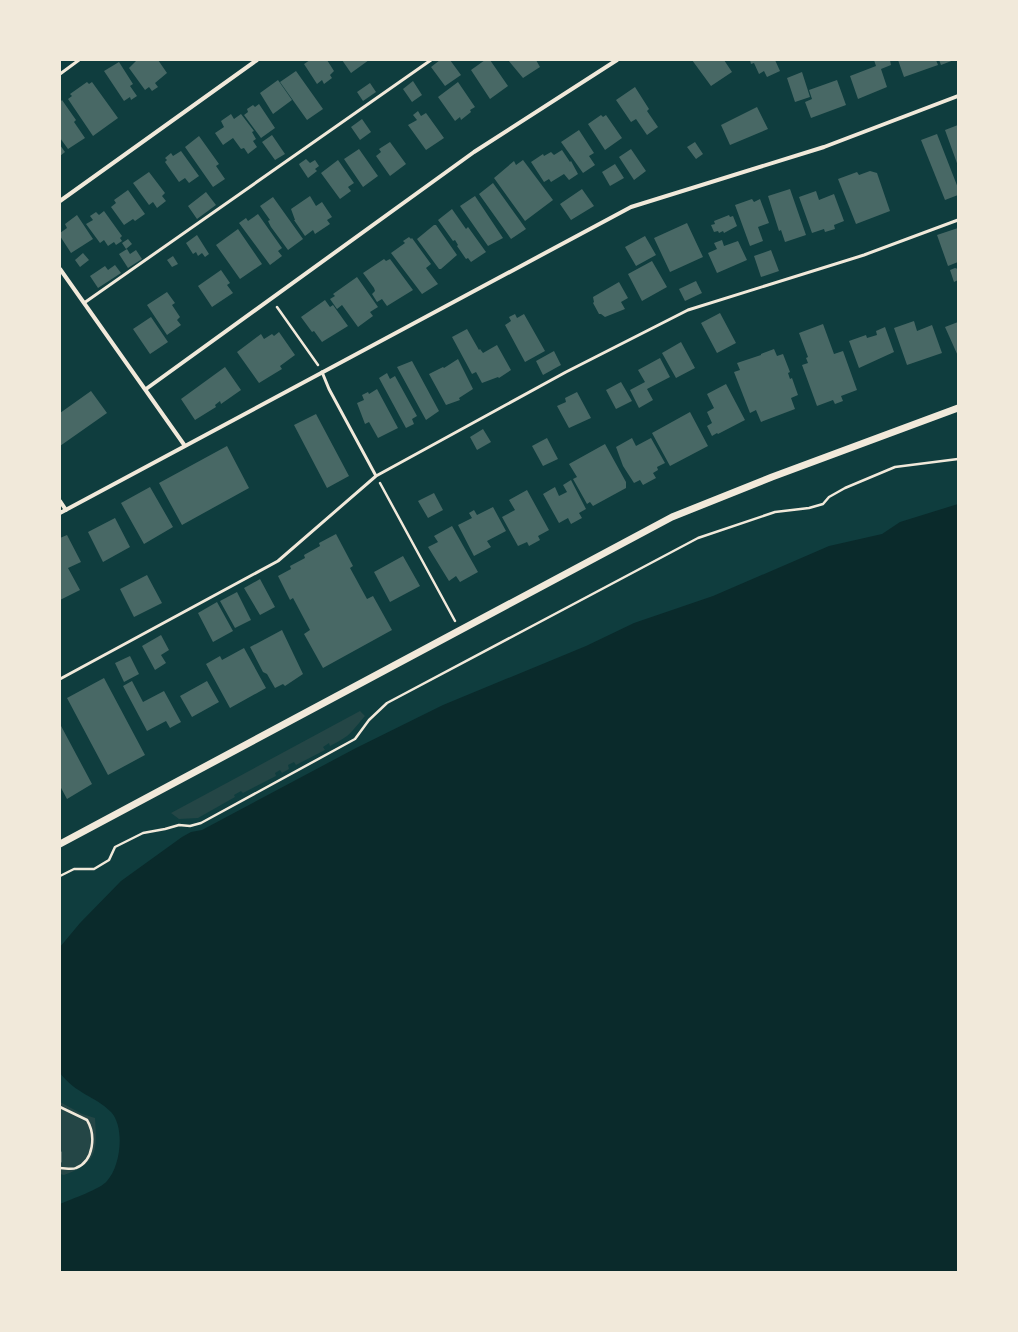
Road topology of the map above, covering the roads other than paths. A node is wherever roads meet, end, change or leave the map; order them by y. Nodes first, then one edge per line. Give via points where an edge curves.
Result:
1 (79, 60) edge
2 (258, 60) edge
3 (431, 60) edge
4 (617, 60) edge
5 (60, 74) edge
6 (958, 96) edge
7 (60, 201) edge
8 (958, 220) edge
9 (60, 269) edge
10 (84, 303) junction
11 (322, 372) junction
12 (146, 389) junction
13 (958, 408) edge
14 (185, 446) junction
15 (376, 476) junction
16 (60, 501) edge
17 (66, 510) junction
18 (60, 513) edge
19 (60, 679) edge
20 (60, 844) edge

1 - 5 lane
2 - 7 street
3 - 10 lane
4 - 12 street via 474,152
6 - 11 street via 824,147 631,207
8 - 15 lane via 864,255 688,310 566,372
9 - 10 street
10 - 12 street
11 - 14 street
11 - 15 lane
12 - 14 street
13 - 20 street via 672,517
14 - 17 street
15 - 19 lane via 278,561
16 - 17 street
17 - 18 street

